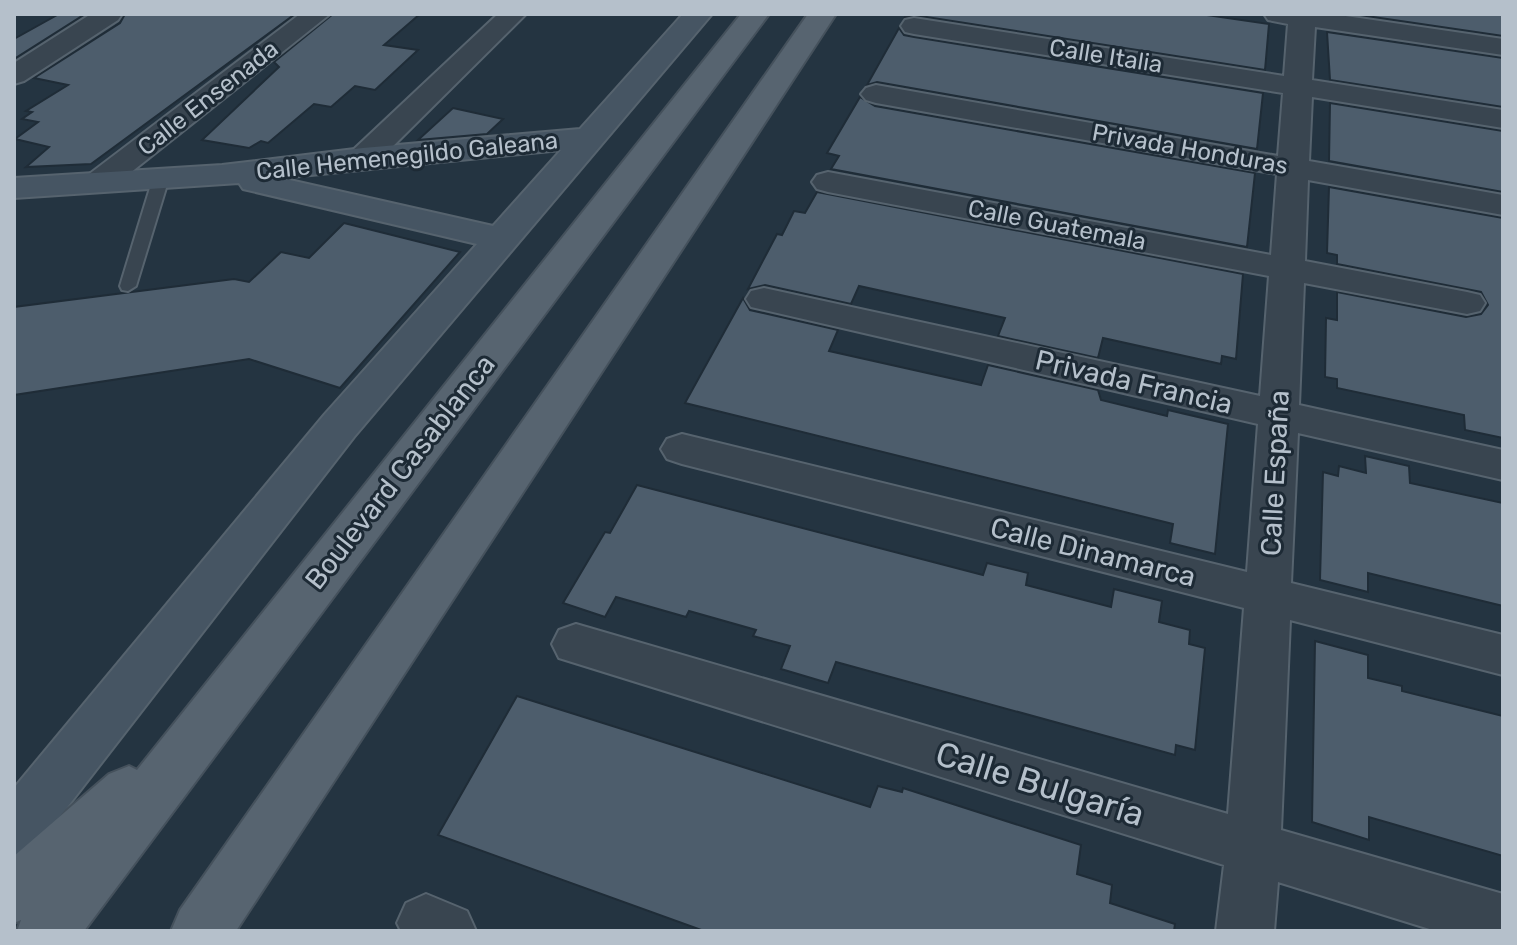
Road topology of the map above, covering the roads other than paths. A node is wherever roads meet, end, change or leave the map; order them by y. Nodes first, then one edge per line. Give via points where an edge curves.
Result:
1 (109, 14) edge
2 (317, 14) edge
3 (513, 14) edge
4 (698, 14) edge
5 (755, 14) edge
6 (822, 14) edge
7 (1294, 15) edge
8 (914, 26) dead end
9 (1503, 47) edge
10 (14, 75) edge
11 (1297, 86) junction
12 (876, 94) dead end
13 (1503, 119) edge
14 (592, 138) junction
15 (363, 158) junction
16 (1293, 168) junction
17 (222, 175) junction
18 (161, 178) junction
19 (99, 182) junction
20 (828, 182) dead end
21 (14, 188) edge
22 (1503, 205) edge
23 (502, 239) junction
24 (1287, 269) junction
25 (128, 286) dead end
26 (764, 299) dead end
27 (1467, 303) dead end
28 (1279, 415) junction
29 (682, 449) dead end
30 (1503, 465) edge
31 (1268, 596) junction
32 (576, 644) dead end
33 (1503, 655) edge
34 (206, 724) junction
35 (14, 831) edge
36 (1253, 848) junction
37 (14, 894) edge
38 (1503, 923) edge
39 (47, 931) edge
40 (201, 931) edge
41 (1245, 931) edge

1 - 10 street
2 - 19 street, Calle Ensenada
3 - 15 street
4 - 14 street
5 - 34 main road, Boulevard Casablanca
6 - 40 main road
7 - 9 street
7 - 11 street, Calle España
8 - 11 street, Calle Italia
11 - 13 street
11 - 16 street, Calle España
12 - 16 street, Privada Honduras
14 - 15 street, Calle Hemenegildo Galeana
14 - 23 street
15 - 17 street, Calle Hemenegildo Galeana
16 - 22 street, Privada Honduras
16 - 24 street, Calle España
17 - 18 street, Calle Hemenegildo Galeana
17 - 23 street, Calle Hemenegildo Galeana
18 - 19 street, Calle Hemenegildo Galeana
18 - 25 lane
19 - 21 street, Calle Hemenegildo Galeana
20 - 24 street, Calle Guatemala
23 - 35 street via 339,426
24 - 27 street, Calle Guatemala
24 - 28 street, Calle España
26 - 28 street, Privada Francia
28 - 30 street, Privada Francia
28 - 31 street, Calle España
29 - 31 street, Calle Dinamarca
31 - 33 street, Calle Dinamarca
31 - 36 street, Calle España
32 - 36 street, Calle Bulgaría
34 - 37 main road
34 - 39 main road, Boulevard Casablanca
36 - 38 street, Calle Bulgaría
36 - 41 street, Calle España

